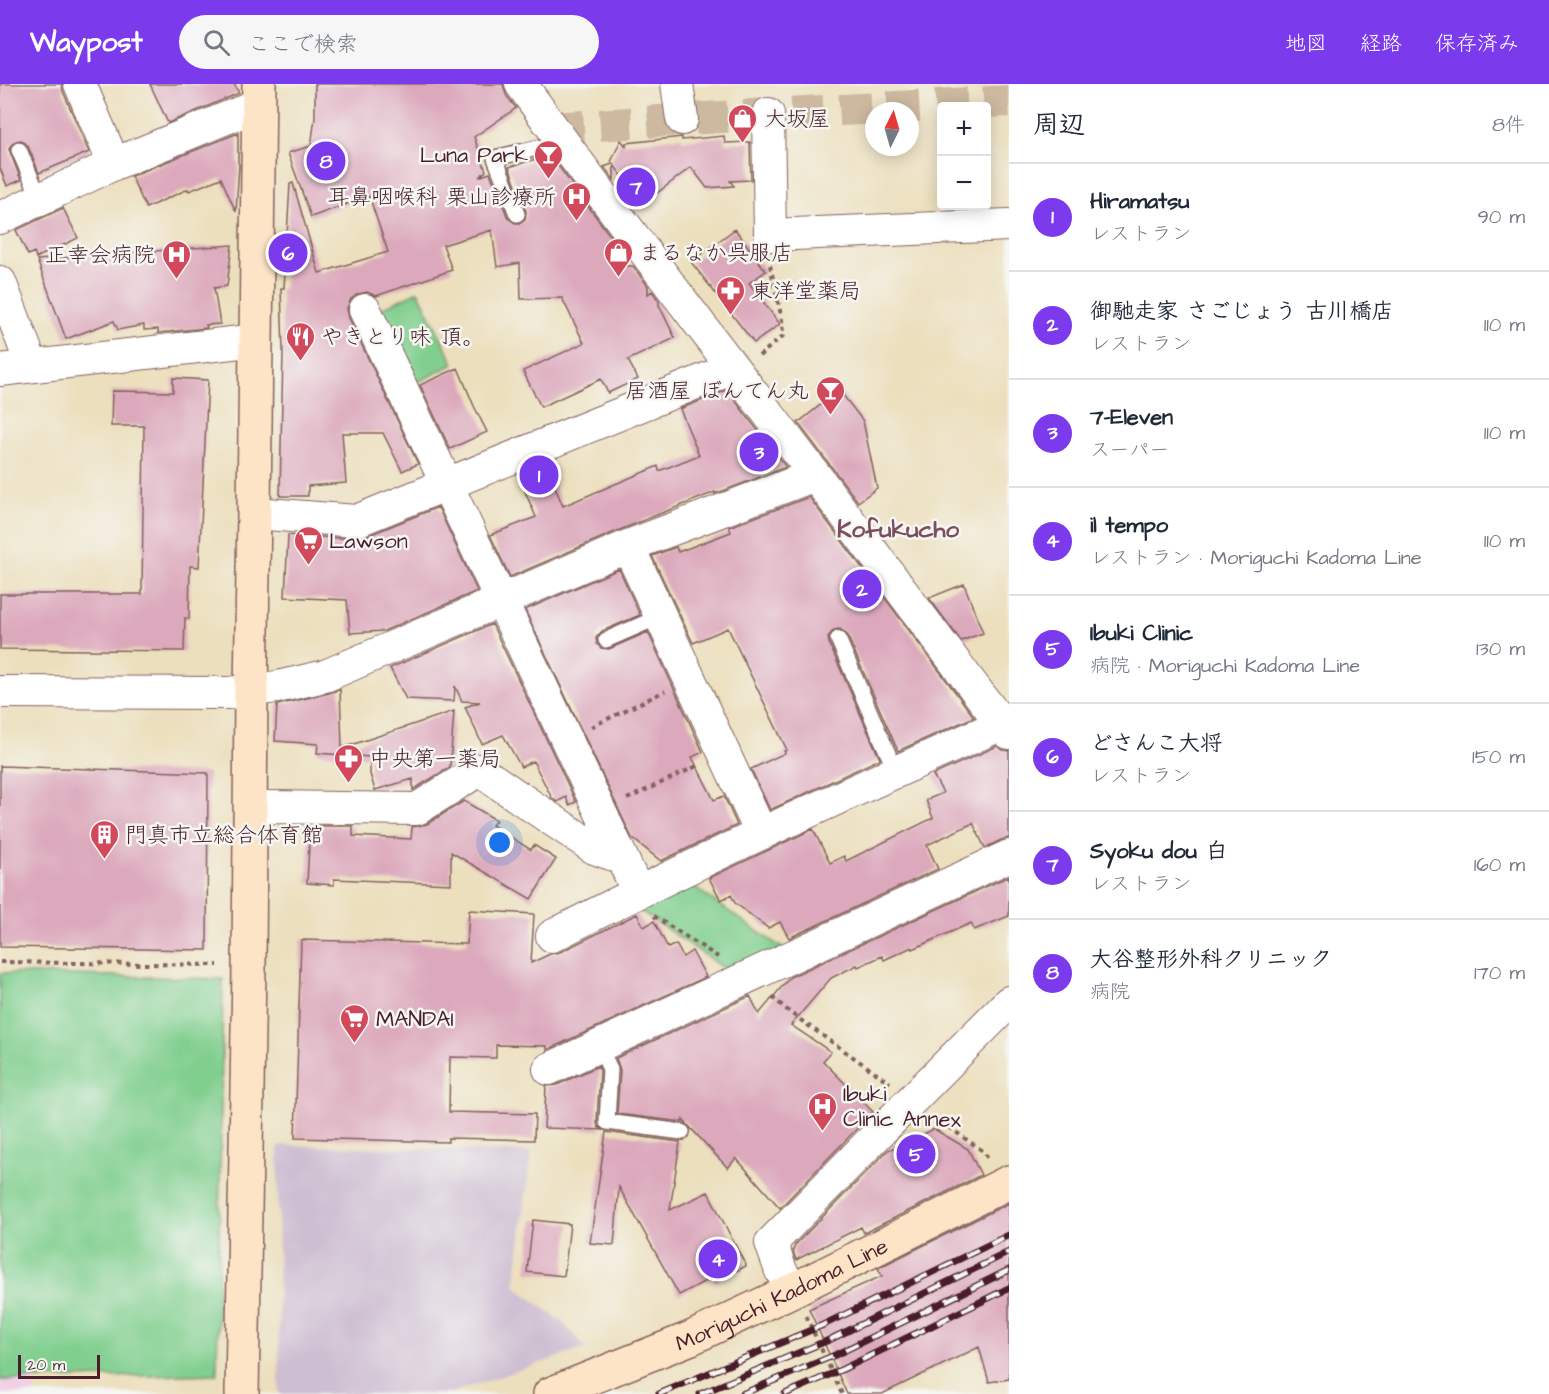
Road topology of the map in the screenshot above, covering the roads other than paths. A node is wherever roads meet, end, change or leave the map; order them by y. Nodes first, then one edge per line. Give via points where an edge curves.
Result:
1 (80, 84) edge
2 (521, 84) edge
3 (677, 84) edge
4 (259, 93) edge
5 (768, 114) dead end
6 (682, 119) dead end
7 (563, 142) junction
8 (19, 150) dead end
9 (114, 164) junction
10 (40, 199) junction
11 (517, 214) dead end
12 (0, 218) edge
13 (1009, 225) edge
14 (0, 282) edge
15 (365, 310) dead end
16 (240, 342) dead end
17 (32, 366) junction
18 (0, 370) edge
19 (735, 371) junction
20 (815, 475) junction
21 (445, 484) junction
22 (255, 513) junction
23 (628, 546) junction
24 (500, 600) junction
25 (660, 616) junction
26 (838, 639) dead end
27 (606, 640) dead end
28 (251, 690) junction
29 (0, 692) edge
30 (1006, 728) edge
31 (896, 772) junction
32 (251, 810) junction
33 (761, 833) junction
34 (1009, 856) edge
35 (622, 858) junction
36 (632, 895) junction
37 (552, 936) dead end
38 (1009, 1002) edge
39 (599, 1046) junction
40 (549, 1069) dead end
41 (682, 1132) dead end
42 (999, 1171) edge
43 (793, 1290) junction
44 (242, 1394) edge
45 (550, 1394) edge

1 - 9 street
2 - 7 street
3 - 6 street
4 - 9 street via 246,110
4 - 22 street
5 - 13 street via 770,235
7 - 11 lane via 495,158
7 - 19 street
8 - 10 lane
9 - 10 street
10 - 12 street
14 - 17 street
15 - 21 street
16 - 17 street
17 - 18 street
19 - 20 street
19 - 21 street
20 - 23 street
20 - 30 street
21 - 22 street via 356,521
21 - 24 street
22 - 28 street
23 - 24 street
23 - 25 street
24 - 28 street via 325,676
24 - 35 street
25 - 27 lane
25 - 33 street
26 - 31 lane
28 - 29 street
28 - 32 street
30 - 31 street
31 - 33 street
32 - 35 street via 417,809 479,770 594,848
32 - 44 street
33 - 36 street
34 - 39 street
35 - 36 street
36 - 37 street
38 - 43 street via 771,1243
39 - 40 street
39 - 41 lane via 610,1069 607,1122
42 - 43 street, Moriguchi Kadoma Line
43 - 45 street, Moriguchi Kadoma Line via 691,1338

